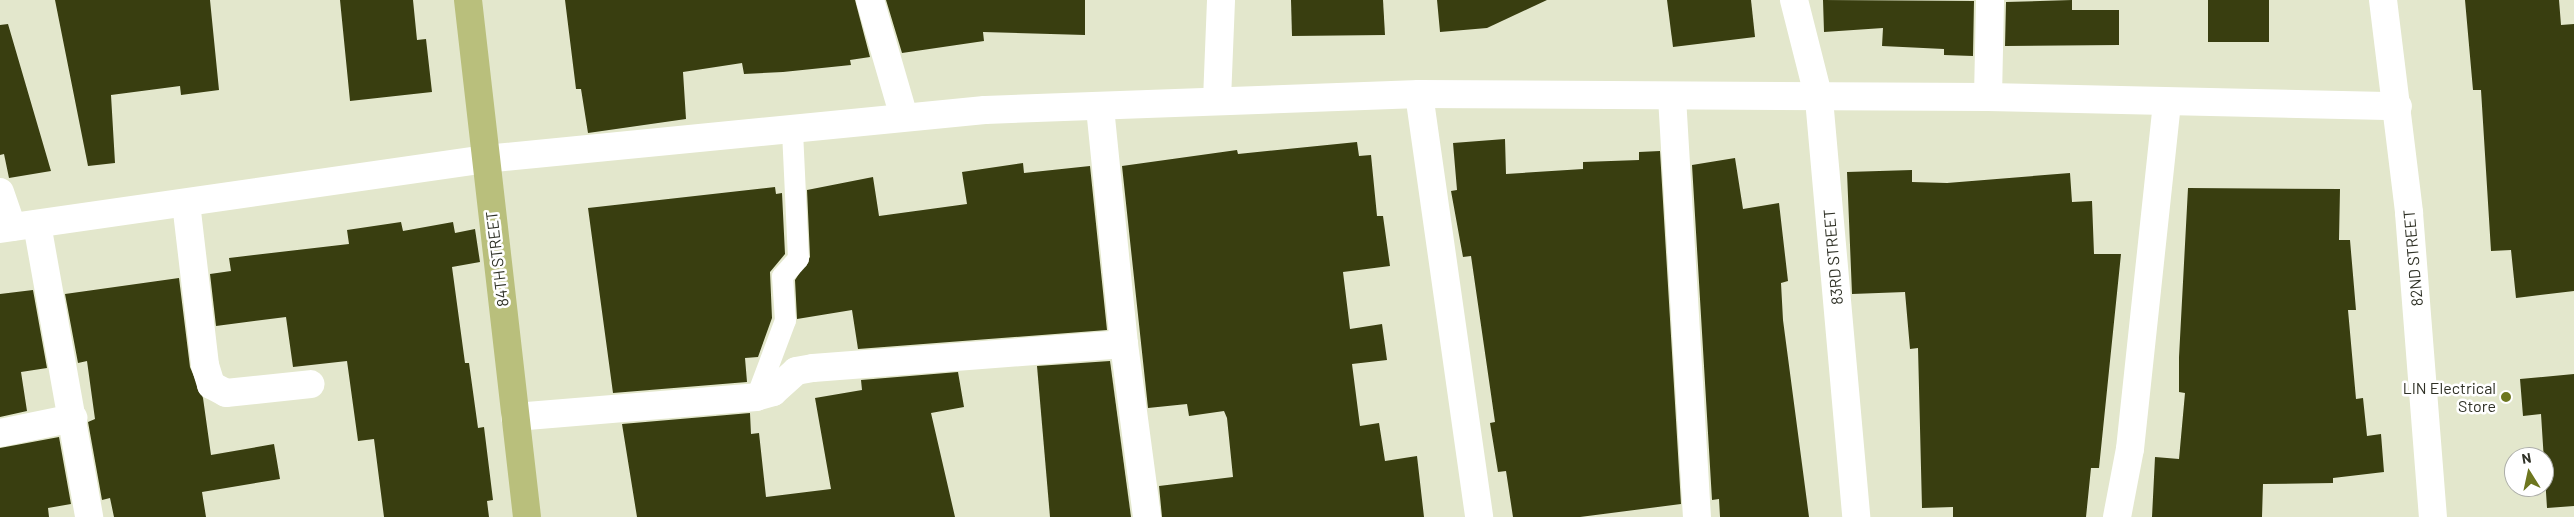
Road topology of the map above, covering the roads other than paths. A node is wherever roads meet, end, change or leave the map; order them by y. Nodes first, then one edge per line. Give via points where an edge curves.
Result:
1 (468, 0) edge
2 (870, 0) edge
3 (1221, 0) edge
4 (1794, 0) edge
5 (1990, 0) edge
6 (2383, 0) edge
7 (1419, 94) junction
8 (1988, 97) junction
9 (1672, 98) junction
10 (1819, 99) junction
11 (1217, 100) junction
12 (2167, 103) junction
13 (1100, 106) junction
14 (2398, 106) junction
15 (904, 117) junction
16 (792, 129) junction
17 (485, 158) junction
18 (0, 192) edge
19 (186, 203) junction
20 (16, 227) edge
21 (1124, 344) junction
22 (311, 384) dead end
23 (756, 397) junction
24 (515, 417) junction
25 (72, 418) junction
26 (0, 433) edge
27 (89, 517) edge
28 (527, 517) edge
29 (1147, 517) edge
30 (1479, 517) edge
31 (1697, 517) edge
32 (1856, 517) edge
33 (2118, 517) edge
34 (2433, 517) edge

1 - 17 main road, 84TH STREET
2 - 15 street
3 - 11 street
4 - 10 street, 83RD STREET
5 - 8 street
6 - 14 street, 82ND STREET
7 - 9 street
7 - 11 street
7 - 30 street
8 - 10 street
8 - 12 street
9 - 10 street
9 - 31 street
10 - 32 street, 83RD STREET
11 - 13 street
12 - 14 street
12 - 33 street via 2130,449
13 - 15 street
13 - 21 street
14 - 34 street, 82ND STREET
15 - 16 street
16 - 17 street
16 - 23 lane via 798,258 782,276 785,320
17 - 19 street
17 - 24 main road, 84TH STREET
18 - 20 street
19 - 20 street
19 - 22 street via 205,365 211,385 226,393
20 - 25 street
21 - 23 street via 813,368 796,371 773,392
21 - 29 street
23 - 24 street
24 - 28 main road, 84TH STREET
25 - 26 street
25 - 27 street

